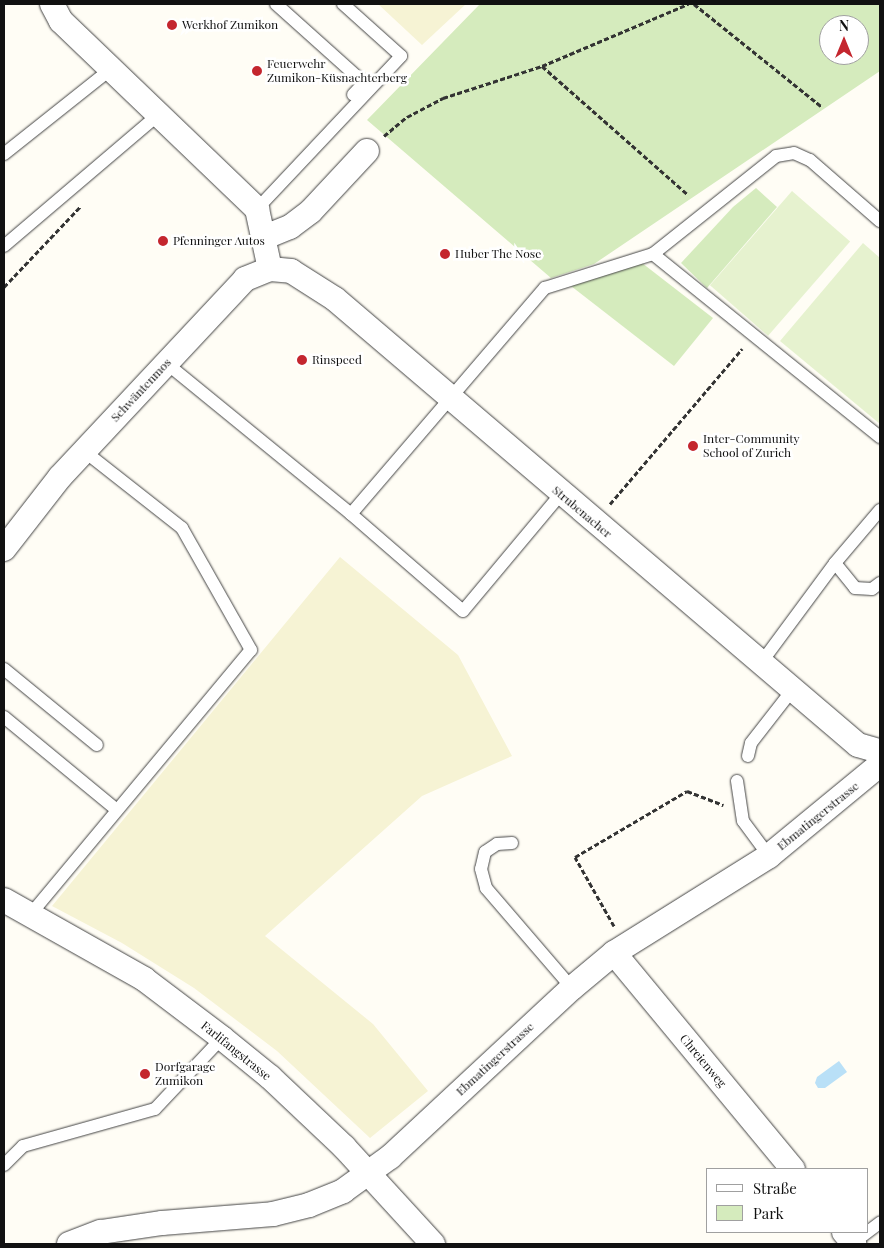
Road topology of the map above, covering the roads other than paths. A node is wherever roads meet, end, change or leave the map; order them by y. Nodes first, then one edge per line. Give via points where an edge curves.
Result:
1 (52, 4) edge
2 (276, 4) edge
3 (343, 4) edge
4 (111, 69) junction
5 (160, 113) junction
6 (367, 151) road end
7 (4, 154) edge
8 (254, 206) junction
9 (880, 221) edge
10 (265, 237) junction
11 (4, 246) edge
12 (653, 254) junction
13 (270, 269) junction
14 (166, 363) junction
15 (449, 398) junction
16 (880, 438) edge
17 (84, 451) junction
18 (560, 495) junction
19 (880, 510) edge
20 (351, 514) junction
21 (4, 549) edge
22 (835, 563) junction
23 (880, 583) edge
24 (761, 663) junction
25 (4, 669) edge
26 (793, 688) junction
27 (4, 717) edge
28 (97, 745) dead end
29 (748, 756) dead end
30 (879, 759) edge
31 (737, 781) dead end
32 (117, 810) junction
33 (512, 843) dead end
34 (769, 856) junction
35 (4, 900) edge
36 (30, 915) junction
37 (620, 950) junction
38 (572, 988) junction
39 (222, 1038) junction
40 (4, 1165) edge
41 (791, 1168) edge
42 (368, 1174) junction
43 (880, 1223) edge
44 (869, 1229) edge
45 (862, 1233) edge
46 (850, 1240) edge
47 (69, 1244) edge
48 (433, 1244) edge

1 - 4 street via 61,21
2 - 8 lane via 364,83
3 - 8 lane via 401,56
4 - 5 street
4 - 7 lane
5 - 8 street
5 - 11 lane
6 - 10 street via 311,211 290,227
8 - 10 street
9 - 12 lane via 810,160 794,153 776,156
10 - 13 street
12 - 15 lane via 545,288
12 - 16 lane
13 - 14 street, Schwäntenmos via 245,279
13 - 15 street, Strubenacher via 291,271 335,300
14 - 17 street, Schwäntenmos
14 - 20 lane
15 - 18 street, Strubenacher
15 - 20 lane
17 - 21 street, Schwäntenmos
17 - 32 lane via 182,528 251,650
18 - 20 lane via 463,611
18 - 24 street, Strubenacher
19 - 22 lane
22 - 23 lane via 855,588 872,589
22 - 24 lane
24 - 26 street, Strubenacher
25 - 28 lane
26 - 29 lane via 751,743
26 - 30 street, Strubenacher via 858,745
27 - 32 lane
30 - 34 street, Ebmatingerstrasse
31 - 34 lane via 743,821
32 - 36 lane
33 - 38 lane via 498,844 485,852 481,869 486,888
34 - 37 street, Ebmatingerstrasse
35 - 36 street, Farlifangstrasse
36 - 39 street, Farlifangstrasse via 144,979
37 - 38 street, Ebmatingerstrasse
37 - 41 street, Chreienweg
38 - 42 street, Ebmatingerstrasse
39 - 40 lane via 154,1109 23,1146
39 - 42 street, Farlifangstrasse via 270,1077
42 - 47 street, Ebmatingerstrasse via 309,1205 273,1214 144,1225 101,1232
42 - 48 street, Farlifangstrasse
43 - 44 lane
45 - 46 lane

